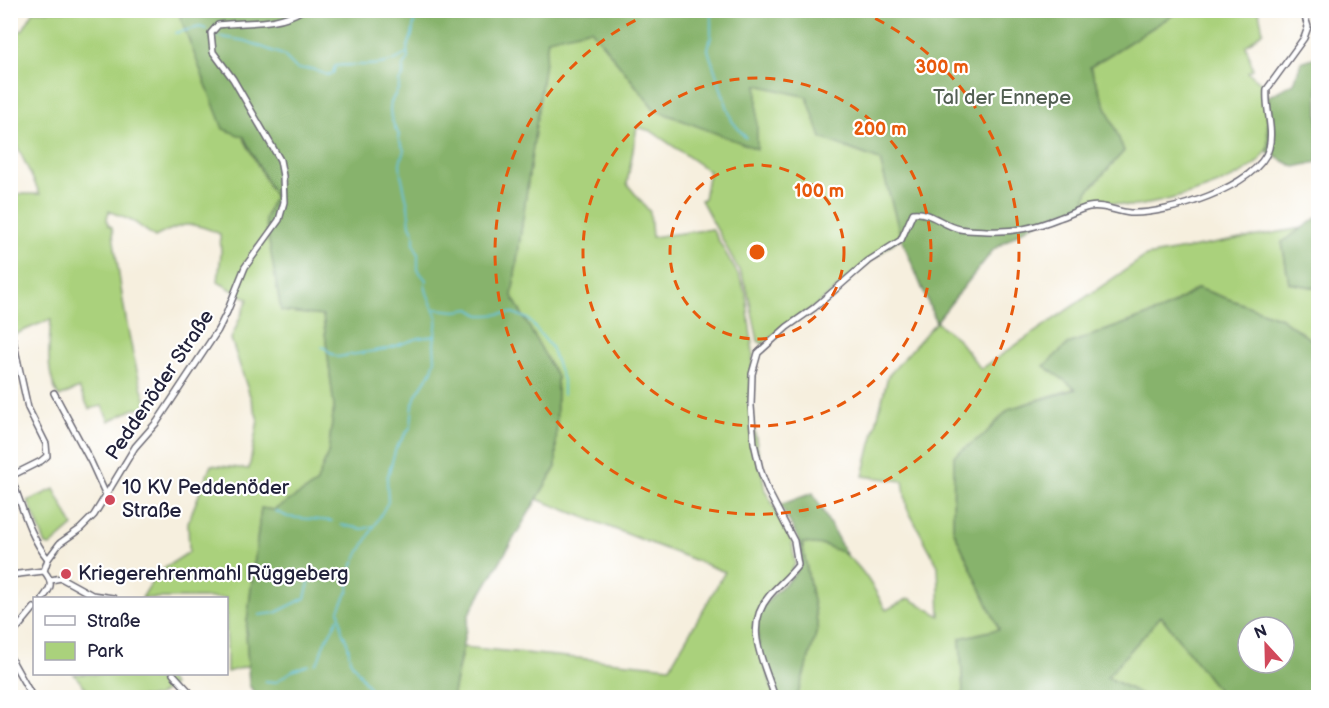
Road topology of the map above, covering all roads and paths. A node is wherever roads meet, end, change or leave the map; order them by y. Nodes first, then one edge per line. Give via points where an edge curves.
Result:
1 (302, 10) edge
2 (1303, 10) edge
3 (13, 340) dead end
4 (54, 393) dead end
5 (11, 476) edge
6 (106, 495) junction
7 (48, 559) junction
8 (44, 571) junction
9 (10, 575) edge
10 (51, 579) junction
11 (44, 597) edge
12 (106, 597) edge
13 (33, 609) edge
14 (10, 637) edge
15 (10, 657) edge
16 (174, 675) edge
17 (33, 698) edge
18 (195, 698) edge
19 (775, 698) edge

1 - 6 street, Peddenöder Straße via 269,22 218,25 211,33 213,52 280,160 284,202 279,220 245,267 218,330
2 - 19 street via 1308,27 1304,38 1267,89 1270,140 1265,158 1228,188 1204,198 1143,212 1090,207 1011,232 959,229 930,215 913,213 901,240 868,261 758,353 752,374 754,443 768,491 797,549 798,565 759,610 756,627 762,662
3 - 5 street via 28,408 46,444 47,456
4 - 6 street
5 - 7 street via 41,551
6 - 7 street, Peddenöder Straße via 94,515 60,543
7 - 8 street, Peddenöder Straße
8 - 9 street
8 - 10 street
10 - 11 street via 51,589
10 - 12 street via 62,578 92,595
13 - 14 street
15 - 17 street
16 - 18 street

